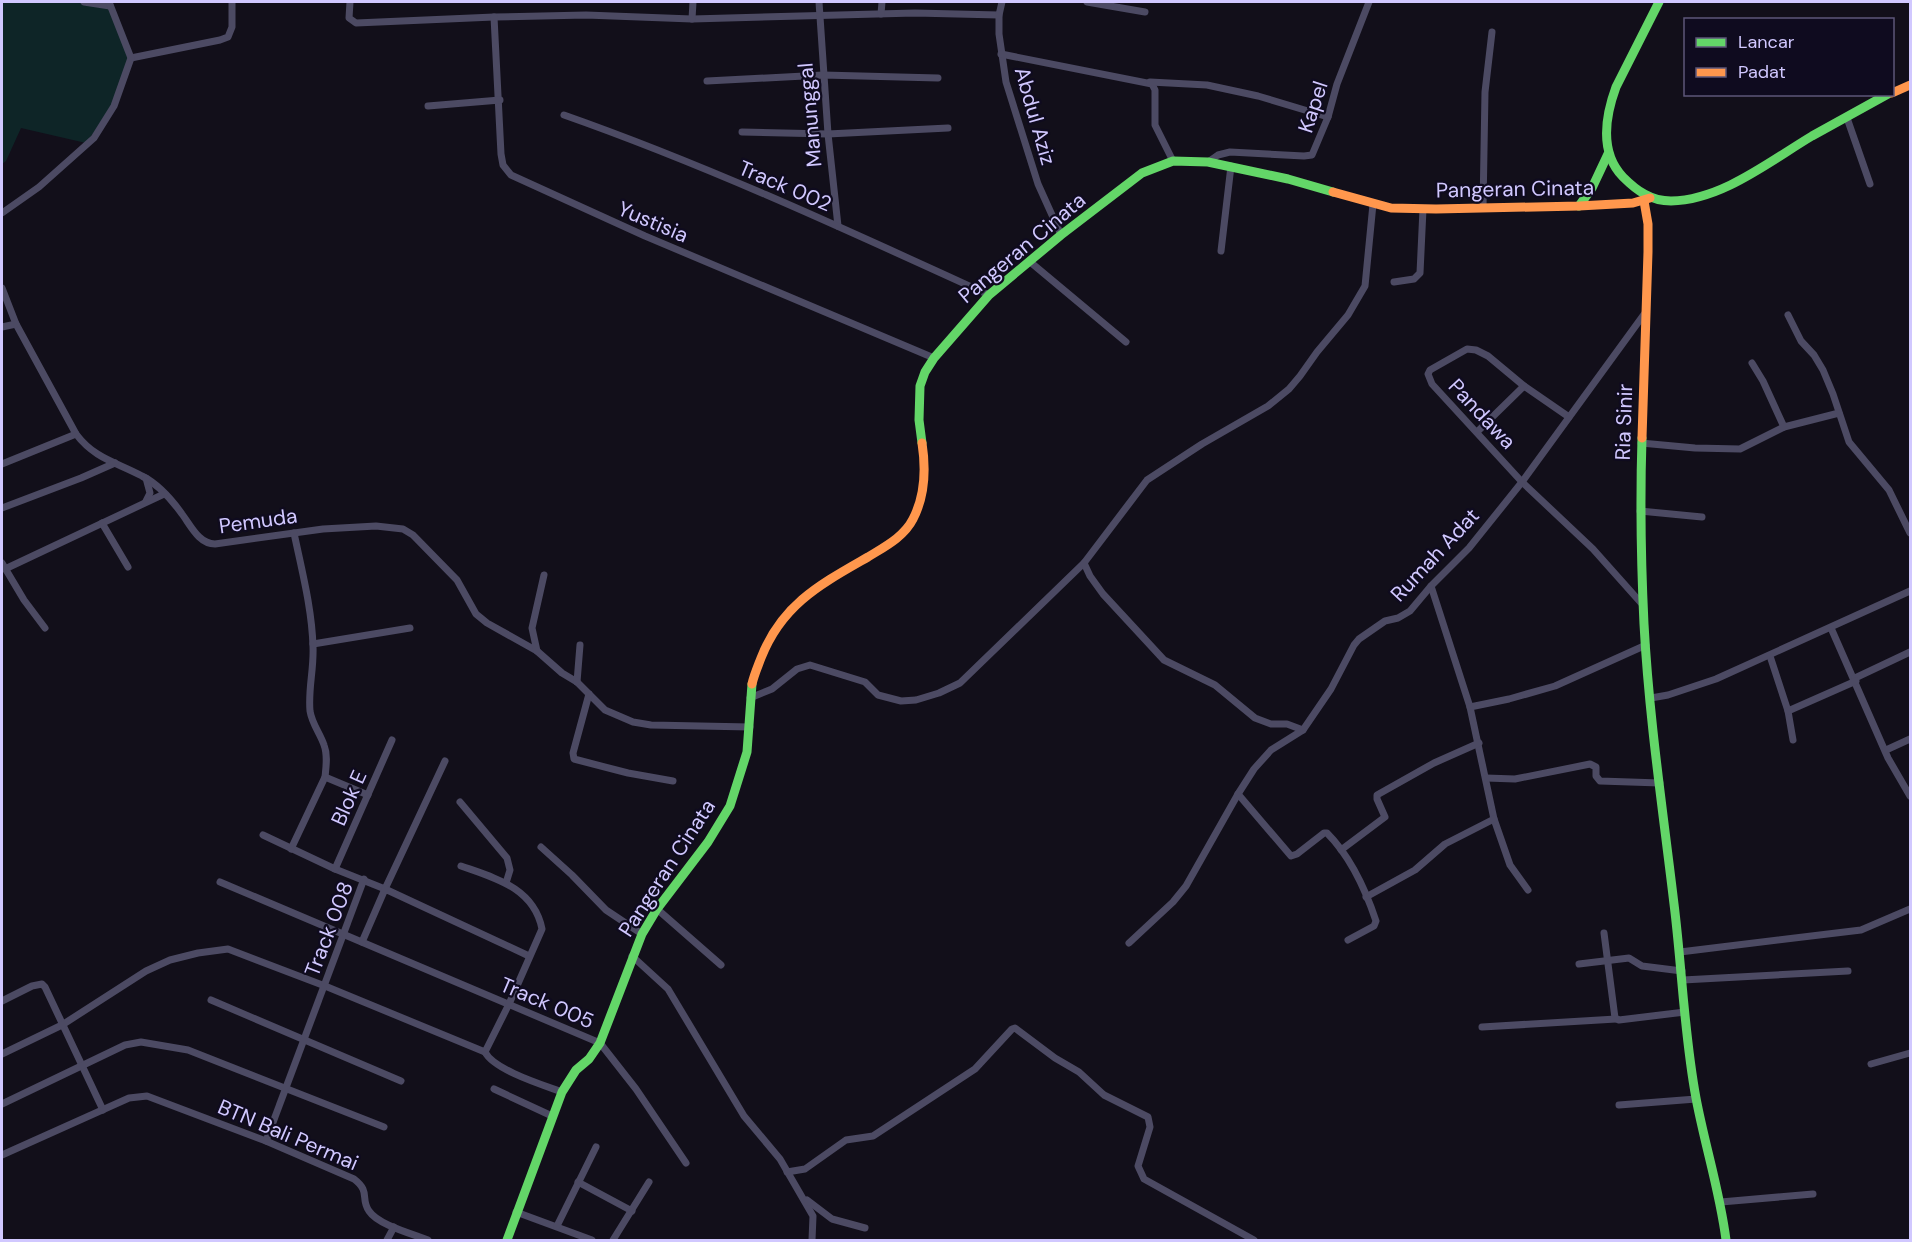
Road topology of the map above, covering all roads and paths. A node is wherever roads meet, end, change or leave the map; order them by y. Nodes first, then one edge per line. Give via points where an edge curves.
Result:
1 (84, 2) edge
2 (232, 2) edge
3 (350, 2) edge
4 (693, 2) edge
5 (819, 2) edge
6 (882, 2) edge
7 (1002, 2) edge
8 (1087, 2) edge
9 (1369, 2) edge
10 (1659, 2) edge
11 (109, 4) edge
12 (1145, 12) dead end
13 (881, 14) junction
14 (999, 15) junction
15 (494, 16) junction
16 (818, 16) junction
17 (692, 19) junction
18 (1492, 32) dead end
19 (1001, 54) junction
20 (132, 58) junction
21 (823, 75) junction
22 (938, 78) dead end
23 (707, 81) dead end
24 (1147, 82) junction
25 (1911, 85) edge
26 (1894, 93) edge
27 (1885, 96) edge
28 (500, 100) junction
29 (428, 106) dead end
30 (564, 115) dead end
31 (1328, 117) junction
32 (1847, 118) junction
33 (948, 128) dead end
34 (742, 132) dead end
35 (828, 134) junction
36 (1608, 154) junction
37 (1173, 161) junction
38 (1208, 162) junction
39 (1231, 166) junction
40 (1870, 184) dead end
41 (1647, 199) junction
42 (1373, 204) junction
43 (1579, 206) junction
44 (1483, 208) junction
45 (1423, 209) junction
46 (2, 213) edge
47 (838, 226) junction
48 (1061, 235) junction
49 (1221, 250) dead end
50 (1029, 261) junction
51 (1394, 282) dead end
52 (2, 288) edge
53 (988, 295) junction
54 (1646, 312) junction
55 (1788, 315) dead end
56 (16, 324) junction
57 (2, 327) edge
58 (1126, 342) dead end
59 (934, 358) junction
60 (1752, 363) dead end
61 (1524, 386) junction
62 (1839, 413) junction
63 (1569, 417) junction
64 (1784, 428) junction
65 (1477, 432) junction
66 (76, 434) junction
67 (1641, 443) junction
68 (115, 463) junction
69 (2, 464) edge
70 (146, 478) junction
71 (1522, 482) junction
72 (164, 494) junction
73 (144, 503) junction
74 (2, 508) edge
75 (1640, 511) junction
76 (1702, 516) dead end
77 (102, 523) junction
78 (1911, 532) edge
79 (294, 533) junction
80 (1084, 563) junction
81 (3, 566) edge
82 (128, 567) dead end
83 (544, 575) dead end
84 (1431, 586) junction
85 (1911, 591) edge
86 (1642, 604) junction
87 (45, 628) dead end
88 (410, 628) dead end
89 (1831, 628) junction
90 (313, 644) junction
91 (580, 645) dead end
92 (1646, 645) junction
93 (537, 651) junction
94 (1911, 652) edge
95 (1770, 656) junction
96 (1856, 680) junction
97 (577, 682) junction
98 (589, 694) junction
99 (750, 698) junction
100 (1651, 698) junction
101 (1470, 707) junction
102 (1788, 711) junction
103 (750, 727) junction
104 (1303, 730) junction
105 (1911, 739) edge
106 (392, 740) dead end
107 (1793, 740) dead end
108 (1479, 742) junction
109 (1886, 750) junction
110 (445, 761) dead end
111 (325, 777) junction
112 (1486, 778) junction
113 (673, 781) dead end
114 (1659, 783) junction
115 (1238, 794) junction
116 (368, 795) junction
117 (1911, 796) edge
118 (460, 802) dead end
119 (1494, 819) junction
120 (263, 835) dead end
121 (541, 847) dead end
122 (291, 849) junction
123 (1341, 849) junction
124 (460, 866) dead end
125 (335, 869) junction
126 (364, 879) junction
127 (220, 882) dead end
128 (506, 883) junction
129 (385, 888) junction
130 (1528, 890) dead end
131 (1366, 897) junction
132 (657, 909) junction
133 (1911, 909) edge
134 (1604, 933) dead end
135 (345, 934) junction
136 (642, 934) junction
137 (1348, 940) dead end
138 (362, 942) junction
139 (1129, 943) dead end
140 (1680, 952) junction
141 (529, 956) junction
142 (632, 957) junction
143 (1607, 959) junction
144 (1579, 964) dead end
145 (722, 965) dead end
146 (1848, 971) dead end
147 (1682, 976) junction
148 (325, 986) junction
149 (211, 1000) dead end
150 (2, 1001) edge
151 (509, 1005) junction
152 (1685, 1012) junction
153 (1616, 1019) junction
154 (62, 1025) junction
155 (1482, 1027) dead end
156 (305, 1039) junction
157 (600, 1043) junction
158 (485, 1052) junction
159 (1911, 1053) edge
160 (2, 1054) edge
161 (1871, 1064) dead end
162 (82, 1065) junction
163 (401, 1081) dead end
164 (285, 1087) junction
165 (494, 1089) dead end
166 (562, 1092) junction
167 (1696, 1098) junction
168 (2, 1104) edge
169 (1619, 1105) dead end
170 (103, 1110) junction
171 (552, 1116) junction
172 (384, 1127) dead end
173 (266, 1141) junction
174 (596, 1147) dead end
175 (2, 1153) edge
176 (686, 1163) dead end
177 (787, 1172) junction
178 (578, 1182) junction
179 (650, 1182) dead end
180 (1813, 1194) dead end
181 (804, 1199) junction
182 (1720, 1202) junction
183 (632, 1211) junction
184 (516, 1212) junction
185 (556, 1226) junction
186 (394, 1227) junction
187 (866, 1228) dead end
188 (387, 1240) edge
189 (428, 1240) edge
190 (507, 1240) edge
191 (592, 1240) edge
192 (613, 1240) edge
193 (812, 1240) edge
194 (1254, 1240) edge
195 (1726, 1240) edge

1 - 11 street
2 - 20 street via 228,37
3 - 15 street via 349,18 360,23
4 - 17 street
5 - 16 street, Manunggal
6 - 13 street
7 - 14 street, Abdul Aziz
8 - 12 street
9 - 31 street, Kapel
10 - 36 main road via 1612,99 1607,118
11 - 20 street
13 - 14 street
13 - 16 street
14 - 19 street, Abdul Aziz
15 - 17 street
15 - 28 street, Yustisia
16 - 17 street
16 - 21 street, Manunggal
18 - 44 street via 1485,92
19 - 24 street
19 - 48 street, Abdul Aziz via 1032,167
20 - 46 street via 114,106 94,138 39,187
21 - 22 street
21 - 23 street
21 - 35 street, Manunggal
24 - 31 street via 1207,84
24 - 37 street via 1155,90 1155,125
25 - 26 main road
27 - 32 main road, Pangeran Cinata
28 - 29 street
28 - 59 street, Yustisia via 503,165 518,180
30 - 47 street, Track 002
31 - 38 street, Kapel via 1312,155 1230,152
32 - 40 street
32 - 41 main road, Pangeran Cinata via 1717,189 1681,200
33 - 35 street
34 - 35 street
35 - 47 street, Manunggal
36 - 41 main road via 1615,170
36 - 43 main road
37 - 38 main road, Pangeran Cinata
37 - 48 main road, Pangeran Cinata via 1142,173
38 - 39 main road, Pangeran Cinata
39 - 42 main road, Pangeran Cinata
39 - 49 street
41 - 43 main road, Pangeran Cinata
41 - 54 main road, Ria Sinir
42 - 45 main road, Pangeran Cinata
42 - 80 street via 1365,286 1348,315 1300,376 1268,406 1147,480
43 - 44 main road, Pangeran Cinata
44 - 45 main road, Pangeran Cinata
45 - 51 street via 1420,273 1414,279
47 - 53 street, Track 002
48 - 50 main road, Pangeran Cinata
50 - 53 main road, Pangeran Cinata
50 - 58 street
52 - 56 street, Pemuda
53 - 59 main road, Pangeran Cinata
54 - 63 street, Rumah Adat
54 - 67 main road, Ria Sinir
55 - 62 street via 1804,346 1818,360
56 - 57 street
56 - 66 street, Pemuda
59 - 99 main road, Pangeran Cinata via 920,386 924,474 913,520 890,544 819,585 789,611 768,641
60 - 64 street
61 - 63 street
61 - 65 street
61 - 65 street, Pandawa via 1476,350 1466,349 1430,370 1432,384
62 - 64 street
62 - 78 street via 1849,442 1889,490
63 - 71 street, Rumah Adat
64 - 67 street via 1748,447 1731,450
65 - 71 street, Pandawa
66 - 68 street, Pemuda via 89,450
66 - 69 street
67 - 75 main road, Ria Sinir
68 - 70 street, Pemuda
68 - 74 street
70 - 72 street, Pemuda
70 - 73 street via 150,493
71 - 84 street, Rumah Adat via 1469,548
71 - 86 street, Pandawa via 1593,549
72 - 73 street
72 - 79 street, Pemuda via 207,544
73 - 77 street
75 - 76 street
75 - 86 main road, Ria Sinir
77 - 81 street
77 - 82 street
79 - 90 street via 307,590
79 - 93 street, Pemuda via 376,526 408,531 457,580 471,608 487,623
80 - 99 street via 960,683 939,693 908,701 883,697 865,682 810,665
80 - 104 street via 1103,594 1164,660 1215,685 1249,715
81 - 87 street
83 - 93 street via 532,628
84 - 101 street
84 - 104 street, Rumah Adat via 1410,611 1385,621 1359,639
85 - 89 street
86 - 92 main road, Ria Sinir
88 - 90 street
89 - 95 street
89 - 96 street
90 - 111 street via 310,708 325,748
91 - 97 street
92 - 100 main road, Ria Sinir
92 - 101 street via 1556,686
93 - 97 street
94 - 96 street
95 - 100 street via 1716,679
95 - 102 street
96 - 102 street
96 - 109 street
97 - 98 street
98 - 103 street via 605,710 633,722
98 - 113 street via 574,759
99 - 103 main road, Pangeran Cinata
100 - 114 main road, Ria Sinir
101 - 108 street
102 - 107 street
103 - 132 main road, Pangeran Cinata via 747,752 730,806
104 - 115 street, Rumah Adat via 1265,756
105 - 109 street
106 - 116 street, Blok E
108 - 112 street
108 - 123 street via 1377,795 1385,818
109 - 117 street
110 - 129 street, Track 008
111 - 116 street
111 - 122 street
112 - 114 street via 1515,779 1590,764 1596,767 1600,781
112 - 119 street
114 - 140 main road, Ria Sinir
115 - 123 street via 1291,856 1324,833
115 - 139 street, Rumah Adat via 1186,886
116 - 125 street, Blok E
118 - 128 street via 507,858 510,870
119 - 130 street via 1510,865
119 - 131 street via 1445,844 1415,870
120 - 122 street
121 - 136 street via 606,910
122 - 125 street
123 - 131 street
124 - 128 street
125 - 126 street
126 - 129 street, Track 008
126 - 135 street, Track 008
127 - 135 street, Track 005
128 - 141 street via 522,894 540,920 542,928
129 - 138 street
129 - 141 street
131 - 137 street via 1376,924
132 - 136 main road, Pangeran Cinata
132 - 145 street
133 - 140 street via 1861,930
134 - 143 street
135 - 138 street, Track 005
135 - 148 street, Track 008
136 - 142 main road, Pangeran Cinata
138 - 151 street, Track 005
140 - 147 main road, Ria Sinir
141 - 151 street
142 - 157 main road, Pangeran Cinata
142 - 177 street via 668,989 744,1116
143 - 144 street
143 - 147 street via 1629,958 1642,966
143 - 153 street
146 - 147 street
147 - 152 main road, Ria Sinir
148 - 154 street via 228,950 198,953 146,971
148 - 156 street, Track 008
148 - 158 street
149 - 156 street
150 - 154 street via 42,984
151 - 157 street, Track 005
151 - 158 street
152 - 153 street
152 - 167 main road, Ria Sinir
153 - 155 street
154 - 160 street
154 - 162 street
156 - 163 street
156 - 164 street, Track 008
157 - 166 main road, Pangeran Cinata
157 - 176 street, Track 005
158 - 166 street via 495,1063
159 - 161 street
162 - 164 street via 125,1045 141,1042 188,1050
162 - 168 street
162 - 170 street
164 - 172 street
164 - 173 street, Track 008
165 - 171 street
166 - 171 main road, Pangeran Cinata
167 - 169 street
167 - 182 main road, Ria Sinir
170 - 173 street, BTN Bali Permai via 138,1095 147,1096
170 - 175 street, BTN Bali Permai
171 - 184 main road, Pangeran Cinata
173 - 186 street, BTN Bali Permai via 354,1179 364,1188 369,1211
174 - 178 street
177 - 181 street
177 - 194 street via 805,1169 846,1140 873,1136 967,1075 1012,1029 1019,1030 1079,1072 1104,1095 1148,1118 1150,1127 1138,1166 1148,1182
178 - 183 street
178 - 185 street
179 - 183 street
180 - 182 street
181 - 187 street via 832,1219
181 - 193 street via 813,1216
182 - 195 main road, Ria Sinir
183 - 192 street
184 - 185 street
184 - 190 main road, Pangeran Cinata
185 - 191 street
186 - 188 street
186 - 189 street, BTN Bali Permai

